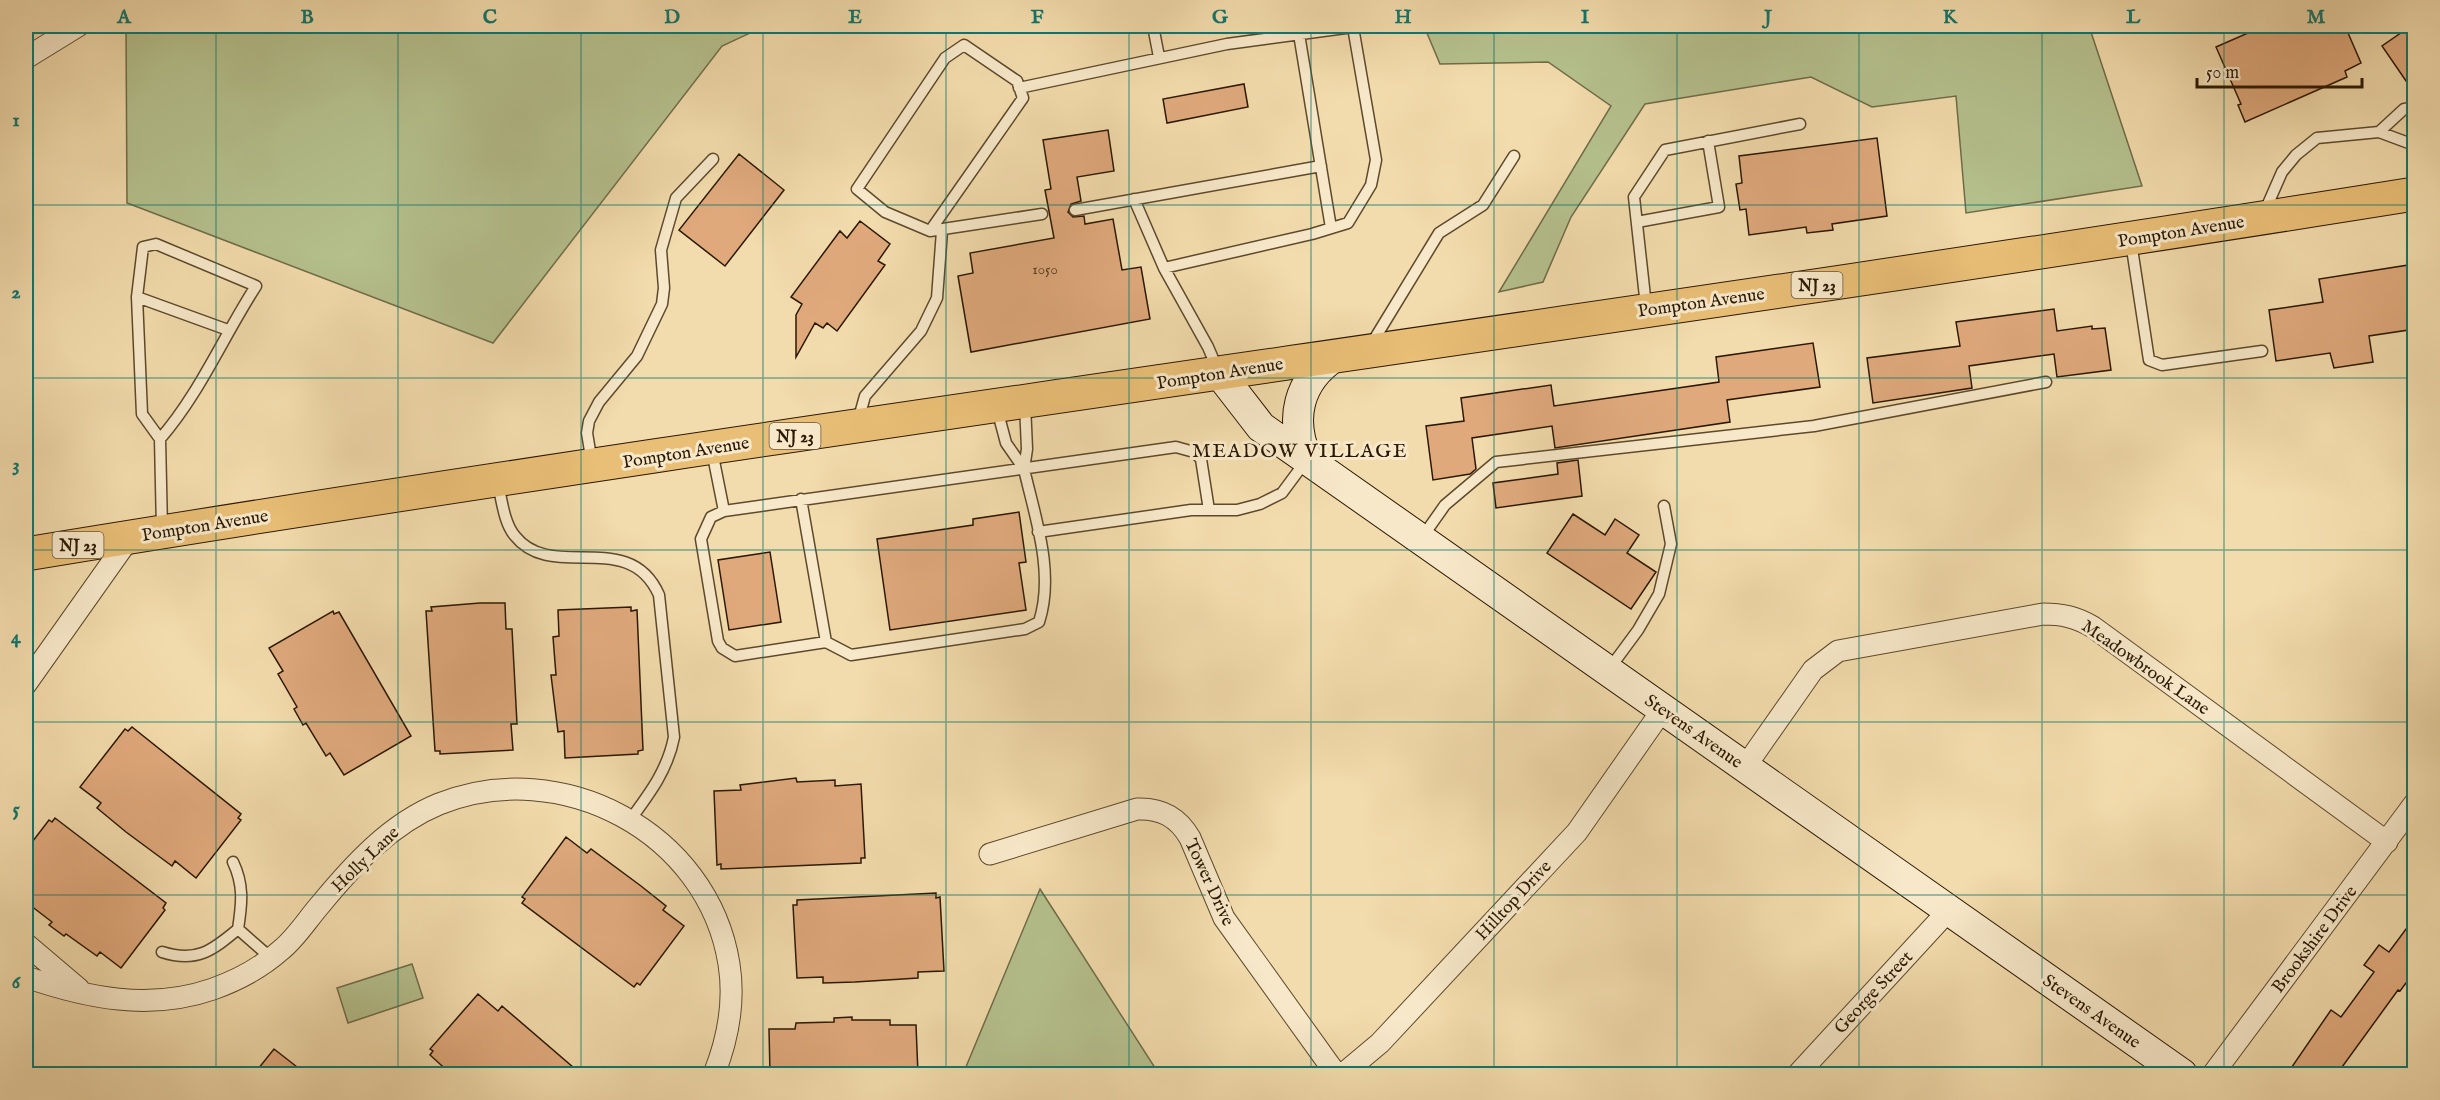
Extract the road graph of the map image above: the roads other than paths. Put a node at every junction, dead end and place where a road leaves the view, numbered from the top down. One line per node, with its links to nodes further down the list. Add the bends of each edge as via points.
1 (78, 26): 6 (street)
2 (1153, 26): 5 (lane)
3 (1353, 26): 4 (lane); 22 (lane, via 1376,160 1371,185 1348,223)
4 (1299, 34): 5 (lane); 15 (lane)
5 (1159, 57): 7 (lane)
6 (26, 58)
7 (1019, 88): 23 (lane, via 1023,98); 23 (lane, via 1017,81 964,45 945,58 857,189 885,212)
8 (2415, 108): 10 (lane, via 2404,109)
9 (1800, 124): 11 (lane)
10 (2379, 132): 12 (lane); 20 (lane, via 2317,138 2283,172)
11 (1708, 141): 21 (lane, via 1665,150 1634,197); 21 (lane, via 1719,207)
12 (2415, 145)
13 (1514, 156): 30 (lane, via 1483,206 1439,233)
14 (713, 159): 40 (lane, via 675,198 661,250 662,304 637,356 599,402 589,421)
15 (1321, 166): 17 (lane); 22 (lane)
16 (2415, 194): 20 (main road, Pompton Avenue / NJ 23)
17 (1134, 199): 18 (lane); 26 (lane)
18 (1075, 210)
19 (1042, 214): 24 (lane)
20 (2262, 218): 25 (main road, Pompton Avenue / NJ 23)
21 (1637, 222): 28 (lane)
22 (1331, 228): 26 (lane)
23 (930, 231): 24 (lane)
24 (942, 231): 36 (lane, via 937,298 921,331 865,396)
25 (2130, 239): 28 (main road, Pompton Avenue / NJ 23); 31 (lane, via 2149,360 2162,365)
26 (1164, 268): 33 (lane)
27 (137, 297): 29 (lane); 29 (lane, via 143,247 156,244 256,286); 37 (lane, via 142,414)
28 (1646, 310): 30 (main road, Pompton Avenue / NJ 23)
29 (228, 330): 37 (lane, via 193,397)
30 (1367, 351): 32 (main road, Pompton Avenue / NJ 23)
31 (2262, 351)
32 (1335, 356): 33 (main road, Pompton Avenue / NJ 23); 39 (main road, via 1316,371 1299,404 1298,432)
33 (1220, 374): 35 (main road, Pompton Avenue / NJ 23); 39 (main road, Stevens Avenue, via 1261,427)
34 (2046, 382): 50 (lane, via 1814,426 1496,462 1444,505)
35 (1011, 404): 36 (main road, Pompton Avenue / NJ 23); 41 (lane, via 1028,438); 41 (lane, via 1006,443)
36 (857, 427): 38 (main road, Pompton Avenue / NJ 23)
37 (160, 439): 47 (lane)
38 (712, 448): 40 (main road, Pompton Avenue / NJ 23); 46 (lane)
39 (1307, 459): 45 (lane, via 1282,493 1237,510); 50 (main road, Stevens Avenue)
40 (592, 466): 42 (main road, Pompton Avenue / NJ 23)
41 (1024, 469): 43 (lane); 45 (lane, via 1176,447 1194,452 1201,459); 48 (lane)
42 (497, 481): 47 (main road, Pompton Avenue / NJ 23); 58 (lane, via 507,519 516,537 531,549 551,556 625,561 652,579 659,595 674,737 671,755 656,785)
43 (801, 499): 46 (lane); 52 (lane)
44 (1664, 506): 53 (lane, via 1671,544 1659,594)
45 (1209, 510): 48 (lane)
46 (724, 511): 52 (lane, via 711,517 701,539 722,648 735,656)
47 (162, 532): 49 (main road, Pompton Avenue / NJ 23)
48 (1038, 532): 52 (lane, via 1043,551 1043,610 1039,622 1025,629 851,655)
49 (130, 537): 51 (main road, Pompton Avenue / NJ 23); 54 (street)
50 (1420, 539): 53 (main road, Stevens Avenue)
51 (26, 554)
52 (826, 642)
53 (1608, 671): 55 (main road, Stevens Avenue)
54 (26, 684)
55 (1663, 709): 56 (main road, Stevens Avenue); 71 (street, Hilltop Drive, via 1577,832 1380,1043)
56 (1745, 767): 59 (street, Meadowbrook Lane, via 1813,670 1838,651 2056,614 2092,627); 62 (main road, Stevens Avenue)
57 (2415, 804): 59 (street, Brookshire Drive)
58 (630, 820): 66 (street, Holly Lane, via 588,800 541,790 491,791 440,804 393,829); 69 (street, Holly Lane, via 664,844 695,878 724,941 731,1010)
59 (2387, 842): 74 (street, Brookshire Drive)
60 (990, 854): 70 (street, Tower Drive, via 1137,809 1169,814 1191,838 1224,918)
61 (233, 862): 63 (lane, via 243,901)
62 (1949, 910): 72 (street, George Street); 73 (main road, Stevens Avenue)
63 (238, 928): 65 (lane, via 198,956 178,957); 66 (lane)
64 (26, 944): 68 (street)
65 (162, 952)
66 (271, 958): 68 (street, Holly Lane, via 229,983 173,999 131,1001)
67 (26, 977): 68 (street, Holly Lane)
68 (83, 994)
69 (714, 1074)
70 (1336, 1074)
71 (1343, 1074)
72 (1798, 1074)
73 (2182, 1074)
74 (2213, 1074)

